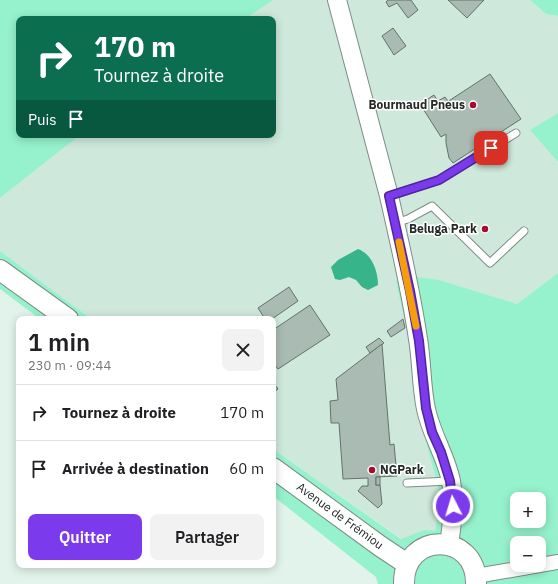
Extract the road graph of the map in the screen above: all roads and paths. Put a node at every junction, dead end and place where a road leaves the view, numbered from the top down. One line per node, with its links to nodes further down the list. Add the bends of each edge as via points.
1 (337, 0): 3 (street)
2 (516, 132): 3 (lane, via 439,180)
3 (389, 196): 4 (street)
4 (395, 223): 5 (lane, via 432,206 490,263); 9 (street, via 419,341 426,408)
5 (524, 231)
6 (0, 270): 7 (main road)
7 (64, 316)
8 (276, 470): 13 (main road, Avenue de Frémiou)
9 (450, 481): 10 (lane); 11 (street, via 453,506)
10 (407, 483)
11 (449, 545): 13 (main road, via 425,547 415,554); 14 (main road, via 460,549 468,557)
12 (558, 562): 14 (street)
13 (408, 564): 15 (main road, via 404,573)
14 (476, 580)
15 (404, 584)

